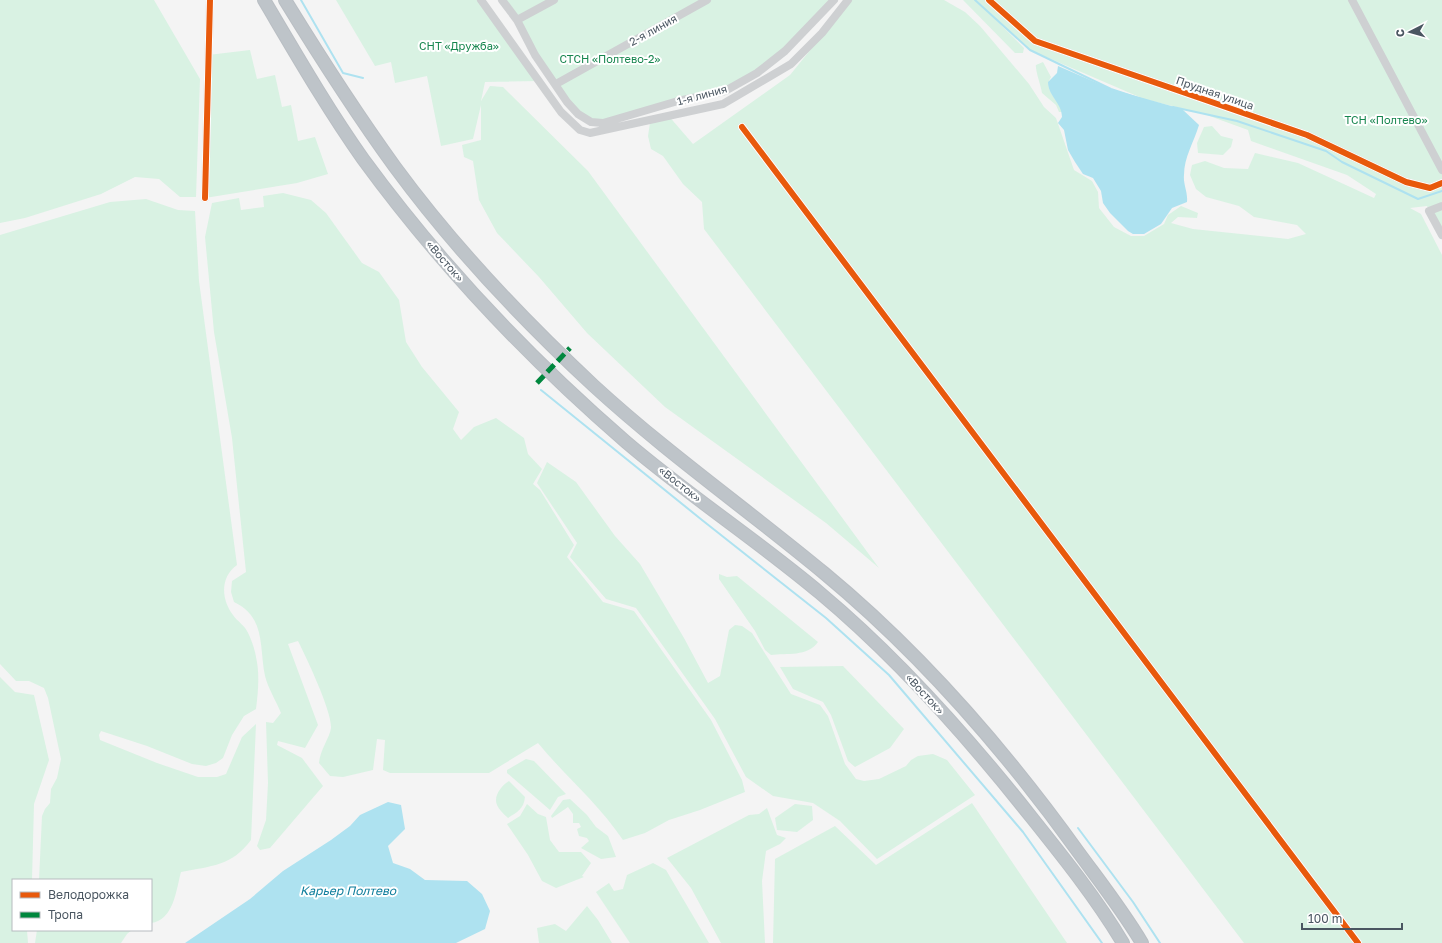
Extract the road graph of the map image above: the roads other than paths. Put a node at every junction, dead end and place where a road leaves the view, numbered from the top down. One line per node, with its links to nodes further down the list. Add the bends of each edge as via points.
1 (210, 0): 17 (street)
2 (264, 0): 20 (highway, «Восток», via 304,68 363,158 434,250 482,303 533,355 627,442 818,592 918,685 1000,778 1076,873)
3 (285, 0): 21 (highway, «Восток», via 396,168 465,255 543,336 643,430 823,573 882,624 975,720 1014,767 1112,896)
4 (481, 0): 9 (street, via 561,112 580,130 590,133 723,104 791,64 822,33)
5 (502, 0): 12 (street, 1-я линия)
6 (554, 0): 12 (street)
7 (708, 0): 13 (street, 2-я линия)
8 (834, 0): 13 (street, 1-я линия, via 785,51 757,73 725,92 678,101 603,123 591,122 578,114)
9 (848, 0)
10 (989, 0): 16 (street, Прудная улица, via 1035,41 1306,135 1406,182 1430,188)
11 (1352, 0): 15 (street)
12 (517, 20): 13 (street, 1-я линия, via 535,55)
13 (556, 84)
14 (742, 127): 22 (street)
15 (1442, 170)
16 (1442, 183)
17 (205, 198)
18 (1442, 206): 19 (street, via 1429,211)
19 (1442, 235)
20 (1123, 943)
21 (1142, 943)
22 (1358, 943)

